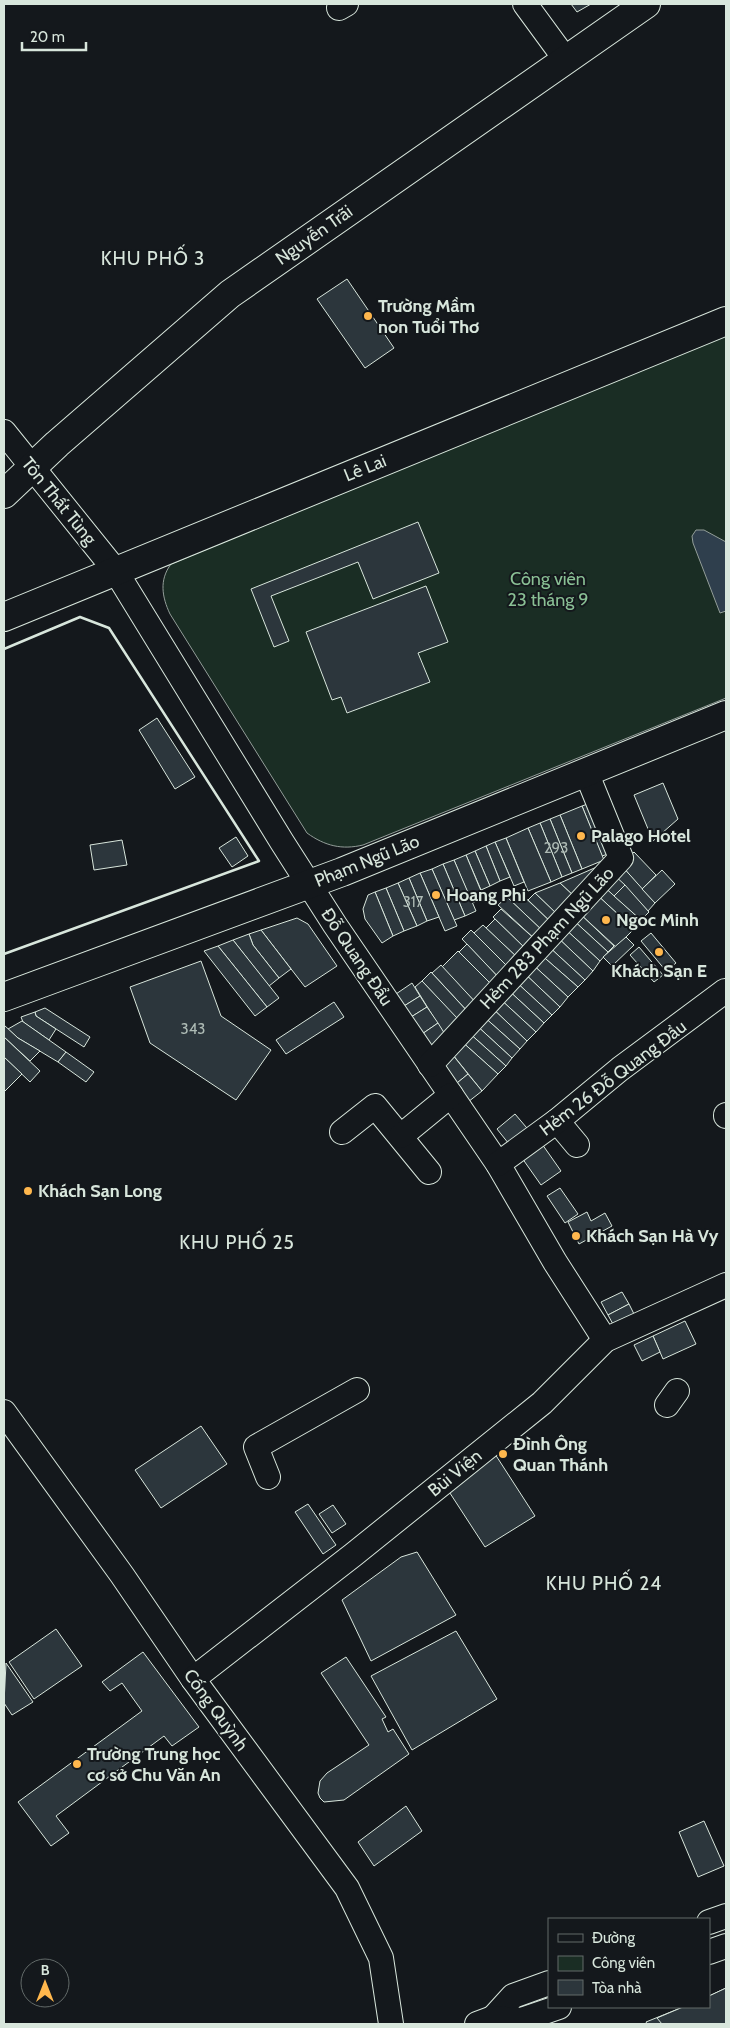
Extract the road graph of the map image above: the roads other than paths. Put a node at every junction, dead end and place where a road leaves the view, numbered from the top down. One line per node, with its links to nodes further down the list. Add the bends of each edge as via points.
1 (525, 4): 3 (street)
2 (646, 4): 3 (main road, Nguyễn Trãi)
3 (566, 60): 6 (main road, Nguyễn Trãi, via 230,294)
4 (726, 321): 8 (main road, Lê Lai)
5 (4, 432): 6 (street, Tôn Thất Tùng)
6 (32, 467): 7 (main road, Nguyễn Trãi); 8 (street, Tôn Thất Tùng)
7 (4, 494)
8 (115, 570): 9 (main road, Lê Lai); 12 (street, Ðỗ Quang Ðẩu)
9 (4, 617)
10 (726, 715): 11 (main road, Phạm Ngũ Lão)
11 (586, 772): 12 (main road, Phạm Ngũ Lão); 15 (street, Hẻm 283 Phạm Ngũ Lão, via 621,858)
12 (309, 884): 14 (main road, Phạm Ngũ Lão); 15 (street, Ðỗ Quang Ðẩu)
13 (726, 994): 17 (street, Hẻm 26 Ðỗ Quang Ðầu, via 620,1069)
14 (4, 997)
15 (430, 1065): 16 (street, Ðỗ Quang Ðẩu)
16 (451, 1095): 19 (street); 21 (street, Ðỗ Quang Ðẩu)
17 (557, 1121): 20 (street); 21 (street, Hẻm 26 Ðỗ Quang Ðầu)
18 (342, 1132): 19 (street, via 374,1106)
19 (401, 1136): 22 (street)
20 (577, 1145)
21 (498, 1164): 24 (street, Ðỗ Quang Ðẩu)
22 (429, 1172)
23 (726, 1285): 24 (street, Bùi Viện)
24 (605, 1340): 28 (street, Bùi Viện, via 542,1403)
25 (357, 1390): 27 (street, via 256,1447)
26 (4, 1412): 28 (street, Cống Quỳnh)
27 (268, 1477)
28 (193, 1679): 36 (street, Cống Quỳnh, via 347,1888 382,1958)
29 (726, 1916): 30 (street)
30 (710, 1922)
31 (726, 1946): 32 (street)
32 (710, 1952)
33 (548, 1983): 35 (street, via 513,1996)
34 (556, 2008): 35 (street, via 521,2020)
35 (485, 2021)
36 (391, 2024)

